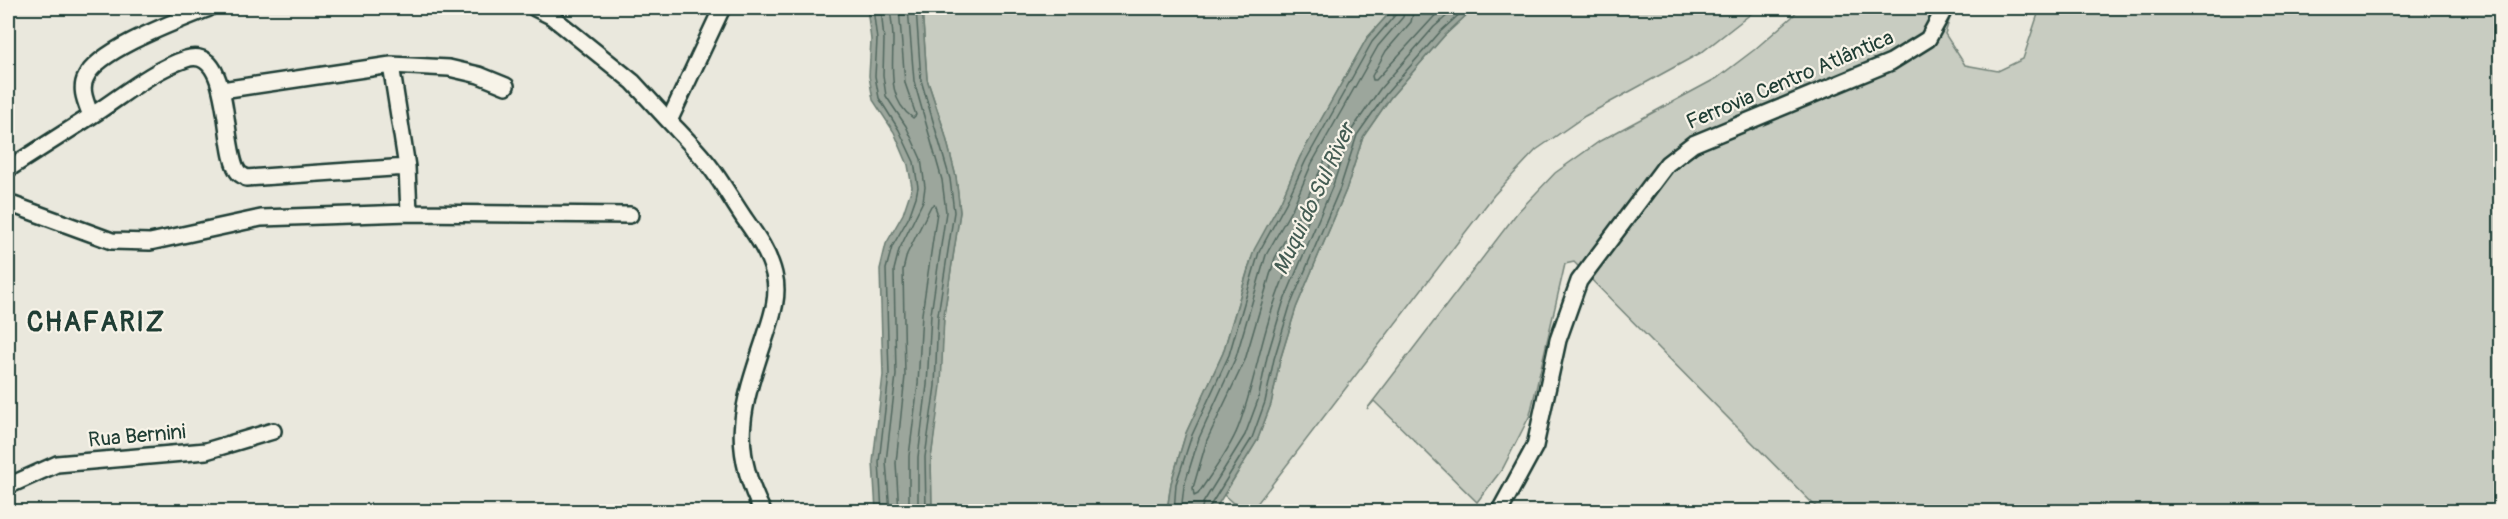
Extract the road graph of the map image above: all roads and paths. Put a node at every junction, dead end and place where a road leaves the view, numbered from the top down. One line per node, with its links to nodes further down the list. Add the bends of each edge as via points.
1 (209, 8): 8 (street, via 143,35 106,56 86,77 83,92)
2 (535, 8): 9 (street, via 551,16 633,82)
3 (722, 8): 9 (street)
4 (1945, 8): 18 (street, Ferrovia Centro Atlântica, via 1928,39 1891,62 1693,144 1667,164 1588,267 1572,294 1558,340 1536,446)
5 (391, 65): 6 (street, via 449,68); 7 (street); 10 (street)
6 (506, 86)
7 (222, 90): 8 (street, via 203,60 188,58 157,73); 10 (street, via 233,159 238,172 246,178)
8 (91, 116): 11 (street)
9 (669, 120): 17 (street, via 711,168 763,246 774,274 777,294 741,429 743,462)
10 (407, 167): 13 (street)
11 (8, 169)
12 (8, 203): 13 (street, via 111,241 150,242 261,219)
13 (409, 213): 14 (street)
14 (630, 215)
15 (273, 431): 16 (street, Rua Bernini, via 206,451 57,464)
16 (8, 486)
17 (763, 512)
18 (1499, 512)

